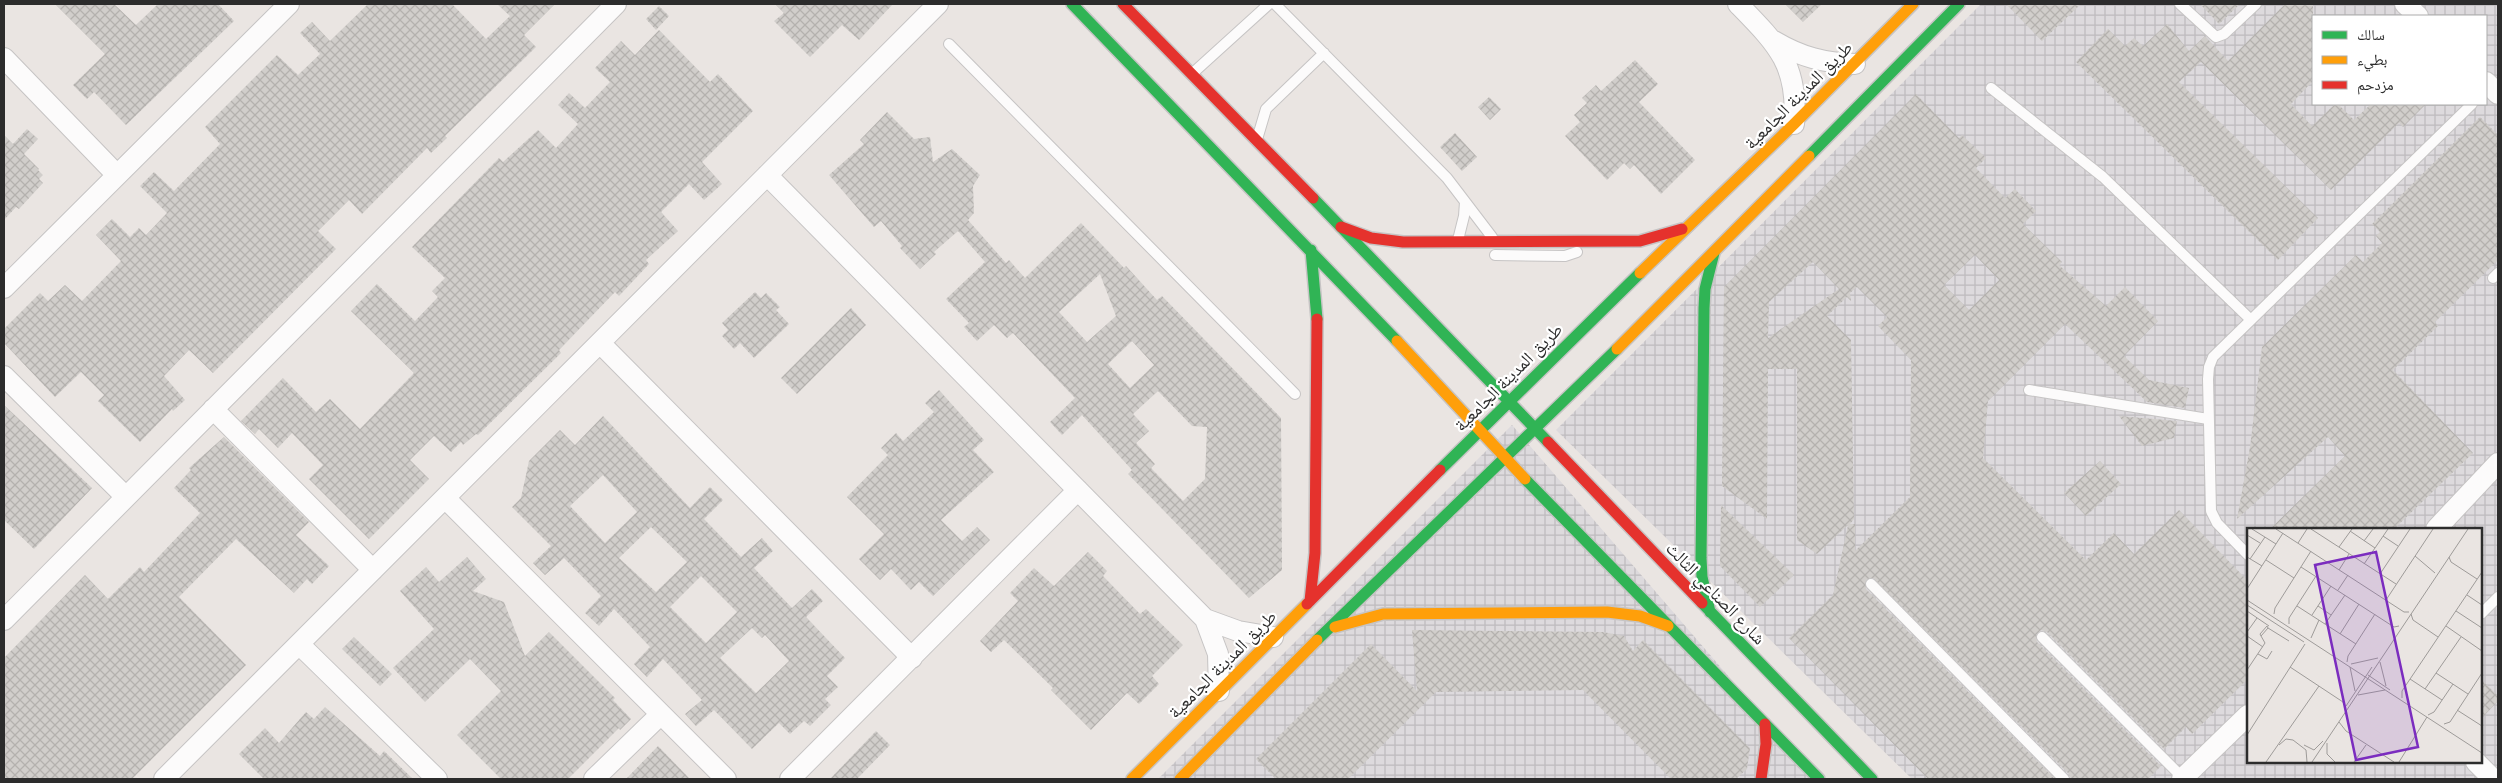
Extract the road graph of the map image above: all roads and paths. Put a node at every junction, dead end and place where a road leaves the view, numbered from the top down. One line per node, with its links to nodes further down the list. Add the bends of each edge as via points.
1 (938, 4): 26 (street)
2 (1072, 4): 34 (main road)
3 (1123, 4): 20 (main road, شارع الصناعي الثالث)
4 (1269, 4): 20 (lane)
5 (1275, 4): 17 (lane)
6 (1738, 4): 15 (street)
7 (1913, 4): 19 (main road, طريق المدينة الجامعية)
8 (1959, 4): 35 (main road)
9 (2180, 4): 10 (lane, via 2216,37 2224,34)
10 (2256, 4)
11 (2406, 4): 14 (street)
12 (284, 5): 25 (street)
13 (613, 5): 49 (street)
14 (2417, 15)
15 (1774, 41): 19 (street, via 1812,60); 23 (street, via 1793,81)
16 (949, 44): 43 (lane)
17 (1324, 54): 24 (lane, via 1266,109 1258,131); 27 (lane, via 1447,178)
18 (4, 58): 25 (street)
19 (1855, 64): 23 (main road, طريق المدينة الجامعية)
20 (1193, 73): 24 (main road, شارع الصناعي الثالث)
21 (1991, 88): 37 (lane, via 2104,177)
22 (2471, 105): 37 (lane)
23 (1794, 124): 29 (main road, طريق المدينة الجامعية)
24 (1258, 142): 28 (main road, شارع الصناعي الثالث)
25 (117, 175): 36 (street)
26 (767, 175): 38 (street); 61 (street)
27 (1465, 202): 31 (lane); 33 (lane)
28 (1341, 227): 31 (main road, via 1387,241); 46 (main road, شارع الصناعي الثالث, via 1485,383)
29 (1686, 228): 30 (main road, via 1640,241); 39 (main road, طريق المدينة الجامعية)
30 (1586, 242): 32 (lane, via 1578,252 1565,256 1500,256 1489,252); 33 (main road)
31 (1456, 243): 32 (main road)
32 (1481, 243): 33 (main road)
33 (1498, 243)
34 (1311, 250): 48 (main road); 69 (main road, via 1317,303 1315,553)
35 (1714, 253): 47 (main road); 70 (main road, via 1704,308 1701,558)
36 (4, 288)
37 (2250, 319): 50 (lane, via 2213,357 2209,368)
38 (600, 343): 63 (street); 79 (street)
39 (1536, 374): 41 (main road); 46 (main road, طريق المدينة الجامعية)
40 (4, 376): 62 (street)
41 (1539, 388)
42 (2029, 390): 50 (lane)
43 (1295, 394)
44 (1549, 399): 47 (main road)
45 (1473, 400): 48 (main road)
46 (1508, 402): 51 (main road, طريق المدينة الجامعية); 52 (main road, شارع الصناعي الثالث)
47 (1565, 402): 52 (main road)
48 (1458, 405): 51 (main road)
49 (213, 409): 62 (street); 66 (street)
50 (2208, 419): 65 (lane, via 2211,511 2217,523)
51 (1480, 430): 54 (main road); 69 (main road, طريق المدينة الجامعية, via 1460,456)
52 (1535, 430): 53 (main road, شارع الصناعي الثالث); 54 (main road)
53 (1559, 456): 55 (main road); 70 (main road, شارع الصناعي الثالث)
54 (1506, 458): 59 (main road); 60 (main road)
55 (1544, 458)
56 (2498, 464): 64 (street)
57 (1532, 468): 59 (main road)
58 (1475, 470): 60 (main road)
59 (1528, 482): 74 (main road)
60 (1478, 484): 75 (main road)
61 (1078, 490): 72 (street); 79 (street)
62 (126, 497): 73 (street)
63 (445, 498): 66 (street); 81 (street)
64 (2437, 528)
65 (2247, 554)
66 (373, 570): 78 (street)
67 (1871, 584): 95 (lane)
68 (2498, 597): 71 (lane)
69 (1310, 601): 76 (main road, طريق المدينة الجامعية)
70 (1710, 612): 94 (main road, شارع الصناعي الثالث)
71 (2482, 614)
72 (1205, 619): 76 (street, via 1238,631); 80 (street, via 1218,654)
73 (4, 620)
74 (1668, 626): 75 (main road, via 1624,613 1505,613 1372,615); 83 (main road)
75 (1328, 629): 91 (main road)
76 (1273, 636): 80 (main road, طريق المدينة الجامعية)
77 (2042, 637): 96 (lane)
78 (299, 644): 85 (street); 86 (street)
79 (912, 658): 89 (street)
80 (1219, 692): 90 (main road, طريق المدينة الجامعية)
81 (661, 714): 87 (street); 88 (street)
82 (2247, 716): 96 (street)
83 (1765, 724): 92 (main road); 93 (main road)
84 (2477, 763): 97 (street)
85 (164, 779)
86 (437, 779)
87 (594, 779)
88 (726, 779)
89 (790, 779)
90 (1132, 779)
91 (1180, 779)
92 (1761, 779)
93 (1819, 779)
94 (1872, 779)
95 (2064, 779)
96 (2183, 779)
97 (2493, 779)

